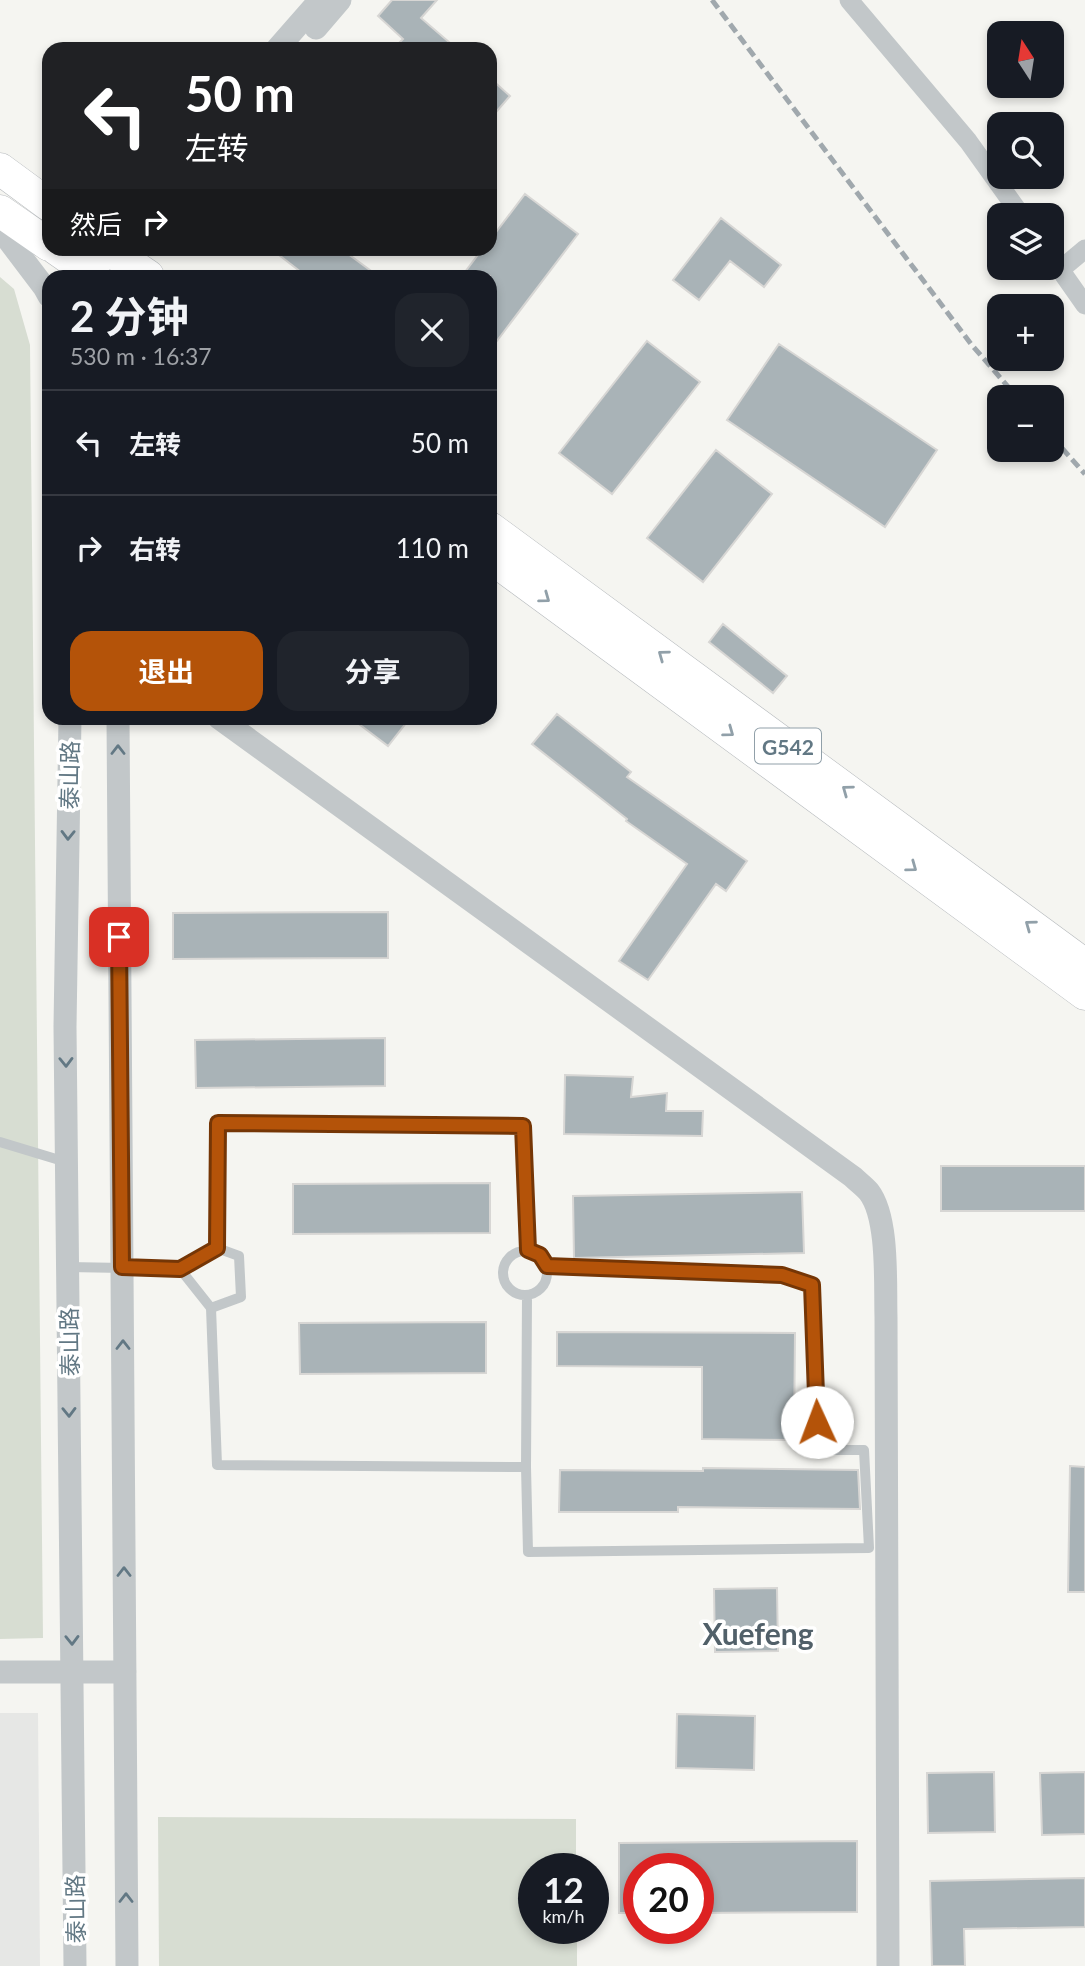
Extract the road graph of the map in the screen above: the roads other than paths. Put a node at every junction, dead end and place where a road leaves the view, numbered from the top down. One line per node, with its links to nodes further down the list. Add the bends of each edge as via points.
1 (320, 0): 4 (street)
2 (340, 0): 5 (street)
3 (849, 0): 8 (street, via 968,141)
4 (283, 42)
5 (303, 42)
6 (1, 169): 7 (highway)
7 (42, 200)
8 (1012, 203)
9 (0, 211): 11 (highway)
10 (0, 229): 12 (street)
11 (42, 240)
12 (10, 247): 22 (street)
13 (1085, 249): 17 (street)
14 (65, 256): 18 (highway)
15 (115, 256): 19 (street)
16 (118, 256): 20 (highway)
17 (1064, 260)
18 (85, 270)
19 (100, 270)
20 (139, 270)
21 (1064, 275): 23 (street)
22 (42, 287)
23 (1085, 305)
24 (497, 533): 29 (highway, G542, one-way to 24)
25 (497, 562): 30 (highway, G542, one-way to 30)
26 (70, 725): 32 (street, 泰山路, one-way to 32)
27 (118, 725): 37 (street, one-way to 27)
28 (229, 725): 47 (street, via 870,1193 884,1242 886,1317)
29 (1085, 965)
30 (1085, 994)
31 (0, 1142): 32 (lane)
32 (67, 1162): 36 (street, 泰山路)
33 (217, 1248): 34 (lane, via 218,1123 523,1126); 38 (lane); 40 (lane, via 239,1256 241,1297)
34 (528, 1250): 35 (lane, via 540,1255); 39 (lane, via 513,1253 503,1265 503,1280 512,1292)
35 (547, 1266): 39 (lane, via 547,1280 540,1291); 41 (lane, via 782,1275 812,1285 818,1450 864,1450 869,1548 528,1552)
36 (68, 1267): 37 (lane); 43 (street, 泰山路, one-way to 43)
37 (122, 1267): 38 (lane); 44 (street, one-way to 37)
38 (180, 1269): 40 (lane)
39 (527, 1296): 41 (lane)
40 (211, 1308): 41 (lane, via 217,1465)
41 (526, 1467)
42 (0, 1672): 43 (street)
43 (72, 1672): 44 (street); 45 (street, 泰山路)
44 (125, 1672): 46 (street, one-way to 44)
45 (75, 1966)
46 (127, 1966)
47 (888, 1966)

